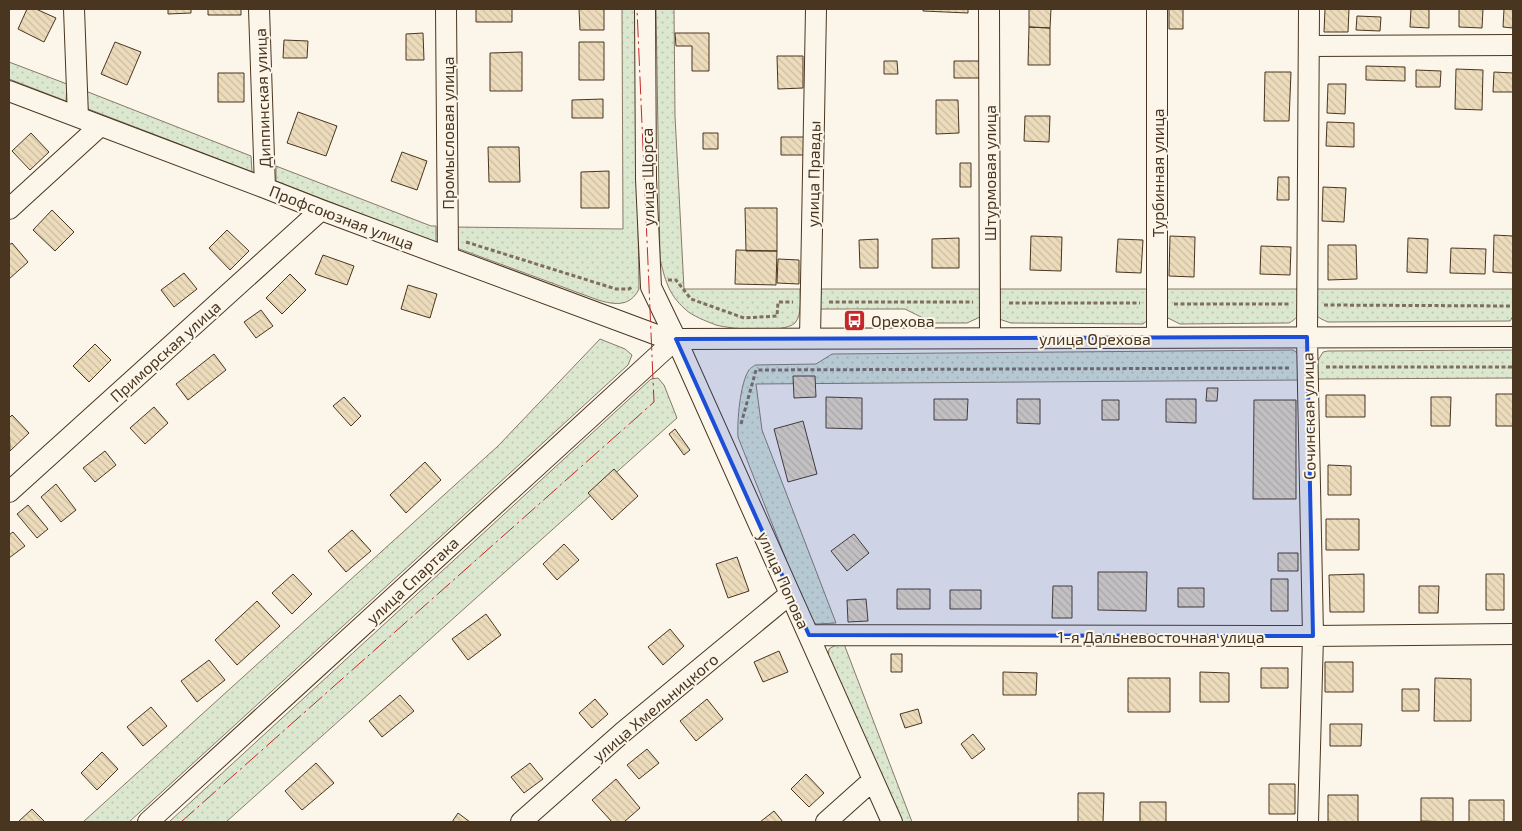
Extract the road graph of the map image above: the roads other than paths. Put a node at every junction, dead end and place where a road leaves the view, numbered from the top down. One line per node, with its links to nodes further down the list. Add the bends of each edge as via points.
1 (74, 9): 12 (street)
2 (259, 9): 14 (street, Диппинская улица)
3 (446, 9): 17 (street, Промысловая улица)
4 (645, 9): 23 (street, улица Щорса, via 646,179 651,287)
5 (816, 9): 19 (street, улица Правды)
6 (989, 9): 20 (street, Штурмовая улица)
7 (1157, 9): 21 (street, Турбинная улица)
8 (1309, 9): 10 (street, Сочинская улица)
9 (1513, 45): 10 (street)
10 (1310, 46): 22 (street, Сочинская улица)
11 (9, 91): 12 (street, Профсоюзная улица)
12 (78, 117): 13 (street, Профсоюзная улица)
13 (100, 126): 14 (street, Профсоюзная улица); 15 (street)
14 (265, 188): 16 (street, Профсоюзная улица)
15 (9, 209)
16 (321, 210): 17 (street, Профсоюзная улица); 24 (street, Приморская улица)
17 (448, 256): 23 (street, Профсоюзная улица)
18 (1513, 337): 22 (street, улица Орехова)
19 (810, 338): 20 (street, улица Орехова); 23 (street, улица Орехова)
20 (990, 338): 21 (street, улица Орехова)
21 (1157, 338): 22 (street, улица Орехова)
22 (1307, 338): 28 (street, Сочинская улица)
23 (676, 339): 25 (street, улица Попова); 30 (street, улица Спартака)
24 (9, 492)
25 (790, 594): 27 (street, улица Попова); 31 (street, улица Хмельницкого, via 623,732)
26 (1513, 634): 28 (street, 1-я Дальневосточная улица)
27 (809, 636): 28 (street, 1-я Дальневосточная улица); 29 (street, улица Попова)
28 (1313, 636): 34 (street, Сочинская улица)
29 (873, 780): 32 (street); 33 (street, улица Попова)
30 (148, 822)
31 (521, 822)
32 (826, 822)
33 (892, 822)
34 (1308, 822)

